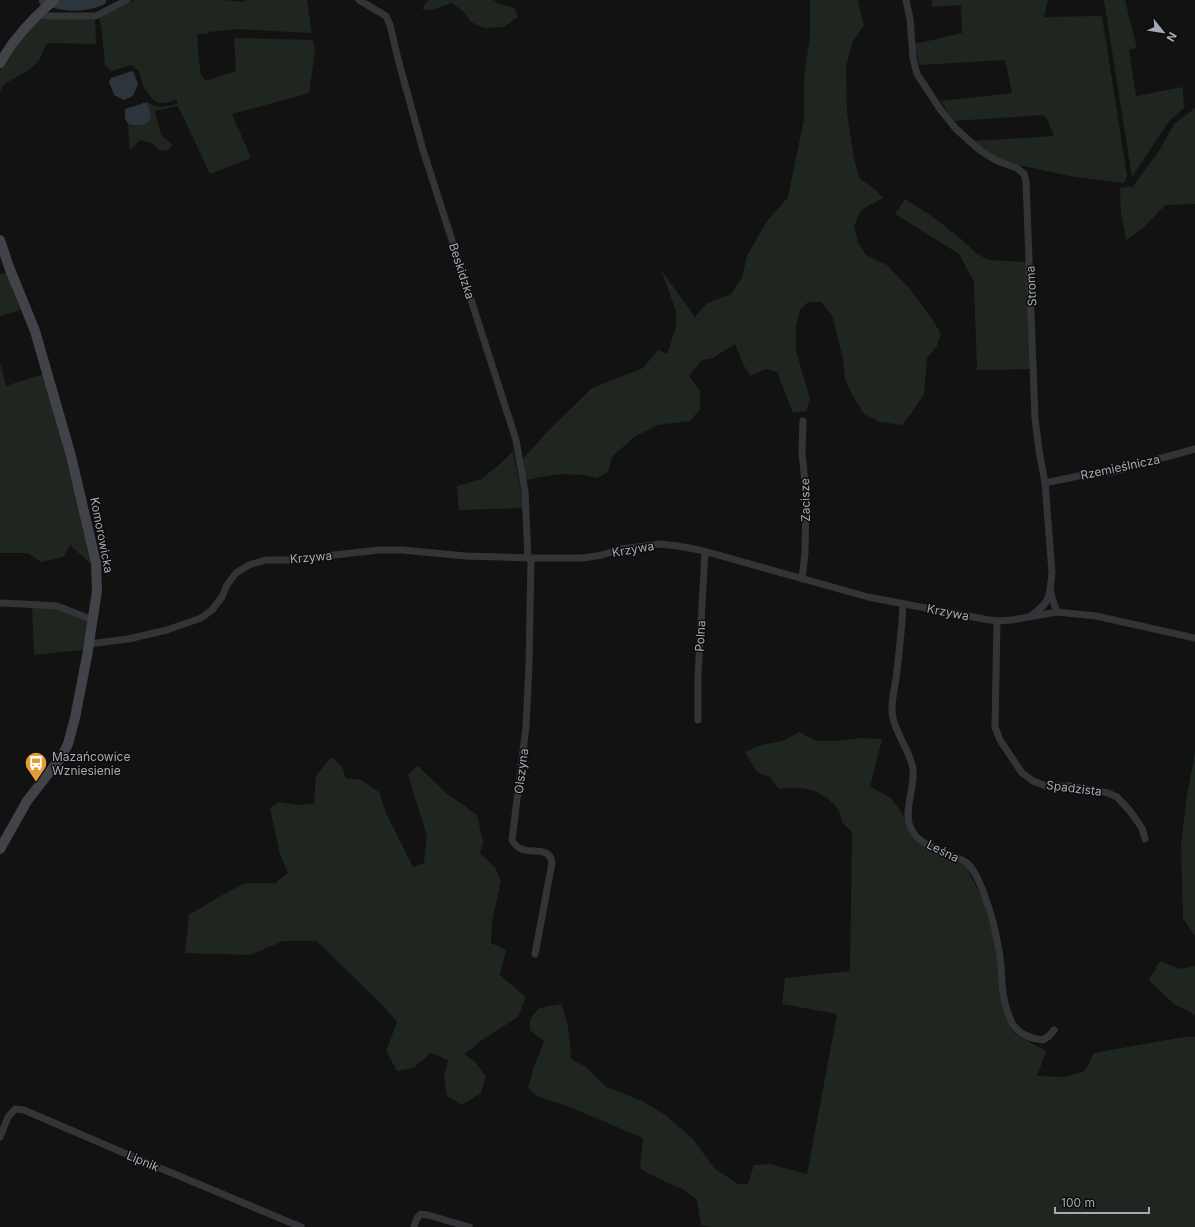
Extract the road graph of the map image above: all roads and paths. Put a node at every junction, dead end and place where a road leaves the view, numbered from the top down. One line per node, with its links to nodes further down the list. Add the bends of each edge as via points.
1 (54, 0): 5 (street)
2 (127, 0): 5 (street, via 96,16 46,16)
3 (359, 0): 12 (street, Beskidzka, via 386,16 390,25 423,150 516,440 525,491)
4 (906, 0): 10 (street, Stroma, via 910,19 912,58 917,74 940,109 956,129 981,151 1024,174 1035,419)
5 (41, 12): 6 (street, via 22,30)
6 (0, 63)
7 (0, 240): 19 (street, Komorowicka, via 35,331 73,463 96,563 98,591)
8 (803, 421): 13 (street, Zacisze, via 802,453 806,492)
9 (1195, 449): 10 (street, Rzemieślnicza, via 1111,472)
10 (1045, 483): 14 (street, Stroma, via 1052,573)
11 (706, 552): 12 (street, Krzywa, via 660,544 621,549 583,558); 13 (street, Krzywa); 23 (street, Polna, via 698,676)
12 (529, 558): 22 (street, Krzywa, via 379,550 290,560 266,560 249,565 236,573 212,610 201,618 167,630); 26 (street, Olszyna, via 526,727 512,840 520,849 548,853 552,858)
13 (802, 578): 16 (street, Krzywa)
14 (1050, 590): 17 (street); 18 (street, Stroma, via 1044,605)
15 (0, 603): 19 (street, via 57,606)
16 (903, 604): 20 (street, Krzywa); 27 (street, Leśna, via 892,709 893,719 913,767 908,821 918,838 929,846 962,860 973,869 992,920 999,950 1006,1010 1014,1026 1025,1035 1043,1040)
17 (1057, 612): 18 (street, Krzywa); 21 (street, Krzywa, via 1096,616)
18 (1031, 616): 20 (street, Krzywa)
19 (93, 620): 22 (street, Komorowicka)
20 (997, 621): 24 (street, Spadzista, via 995,727 1000,740 1022,773 1032,781 1046,786 1070,786 1108,792 1117,797 1130,811 1142,828)
21 (1195, 638)
22 (90, 644): 25 (street, Komorowicka, via 68,744 62,756 27,801)
23 (698, 720)
24 (1145, 839)
25 (0, 849)
26 (535, 954)
27 (1054, 1030)
28 (0, 1137): 29 (street, Lipnik, via 8,1116 14,1109 24,1110)
29 (301, 1227)
30 (414, 1227): 31 (street, via 421,1214)
31 (468, 1227)

